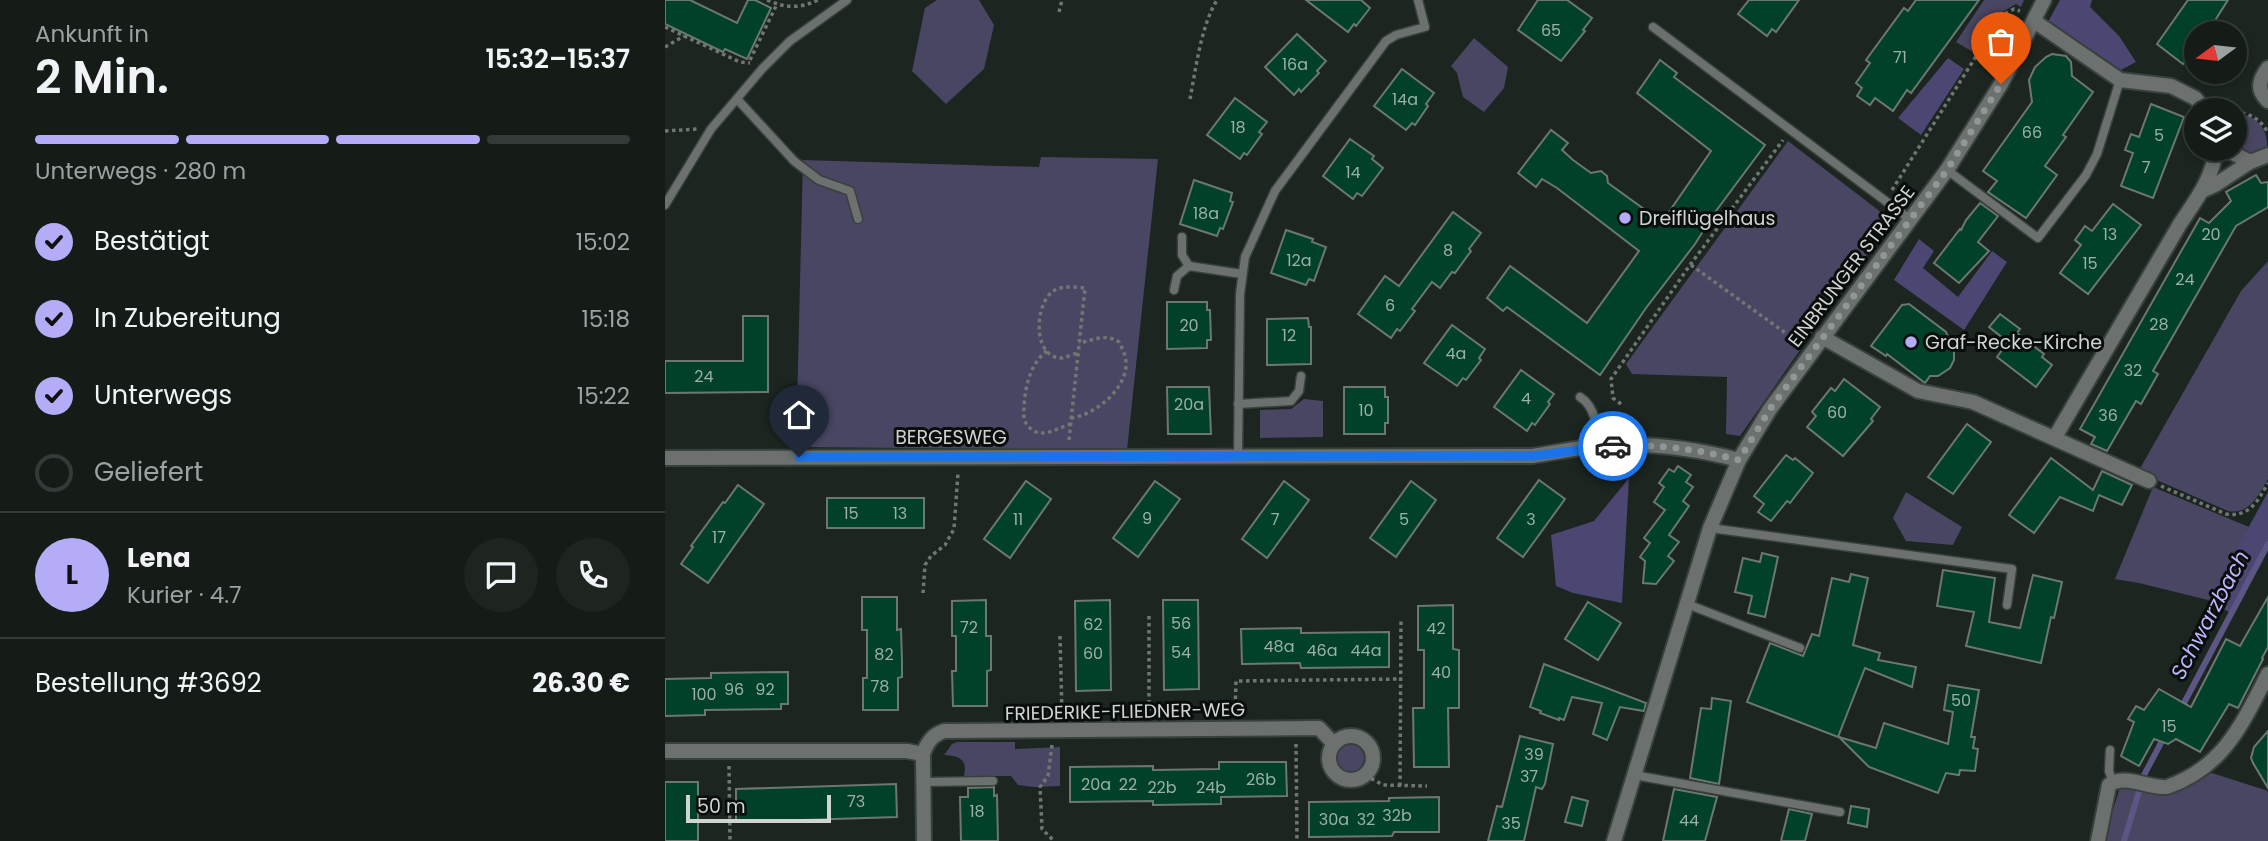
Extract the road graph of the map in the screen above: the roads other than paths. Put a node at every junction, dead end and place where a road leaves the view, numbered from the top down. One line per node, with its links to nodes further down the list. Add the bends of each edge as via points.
1 (847, 0): 9 (lane, via 790,41)
2 (1418, 0): 22 (lane, via 1425,27 1386,41 1311,140 1275,191)
3 (2044, 0): 4 (street, EINBRUNGER STRASSE)
4 (2029, 17): 7 (street); 15 (street, EINBRUNGER STRASSE, via 2001,84)
5 (1653, 27): 19 (lane)
6 (2268, 68): 10 (street, via 2259,86)
7 (2120, 80): 8 (street, via 2171,86); 15 (lane, via 2097,154 2038,239)
8 (2195, 98)
9 (737, 99): 17 (lane, via 711,130); 18 (lane, via 793,161 819,180 850,191)
10 (2268, 101)
11 (2268, 155): 14 (street)
12 (2247, 160): 14 (street)
13 (2214, 161): 16 (street)
14 (2250, 162): 16 (street)
15 (1947, 170): 19 (street, EINBRUNGER STRASSE)
16 (2204, 190): 28 (street)
17 (665, 205)
18 (857, 219)
19 (1911, 220): 24 (street, EINBRUNGER STRASSE)
20 (1182, 237): 21 (lane, via 1182,255)
21 (1189, 266): 22 (lane); 23 (lane, via 1177,276)
22 (1242, 274): 27 (lane)
23 (1174, 290)
24 (1822, 337): 28 (street, via 1918,391 1973,402); 32 (street, EINBRUNGER STRASSE)
25 (1301, 376): 27 (lane, via 1299,391 1291,401)
26 (1580, 397): 29 (lane, via 1591,408)
27 (1238, 404): 30 (lane)
28 (2055, 437): 33 (street)
29 (1598, 446): 30 (street, BERGESWEG, via 1532,456); 32 (street, BERGESWEG, via 1647,445)
30 (1238, 456): 31 (street, BERGESWEG)
31 (665, 457)
32 (1739, 460): 34 (street, EINBRUNGER STRASSE)
33 (2149, 481)
34 (1710, 528): 35 (street, EINBRUNGER STRASSE); 36 (lane, via 2013,569)
35 (1687, 604): 37 (lane); 43 (street, EINBRUNGER STRASSE)
36 (2007, 605)
37 (1800, 648)
38 (2268, 674): 45 (street, via 2228,746 2209,765 2167,787)
39 (1334, 744): 39 (street, via 1347,737 1366,743 1372,763 1364,775 1351,780 1338,776 1330,764); 42 (street, FRIEDERIKE-FLIEDNER-WEG, via 1319,728 944,731 928,741)
40 (2110, 750): 45 (lane, via 2109,771)
41 (665, 751): 42 (street)
42 (923, 754): 46 (street)
43 (1634, 775): 47 (lane); 49 (street, EINBRUNGER STRASSE)
44 (993, 781): 46 (lane)
45 (2120, 781): 50 (street, via 2106,793)
46 (923, 782): 48 (street)
47 (1840, 812)
48 (924, 841)
49 (1614, 841)
50 (2098, 841)

